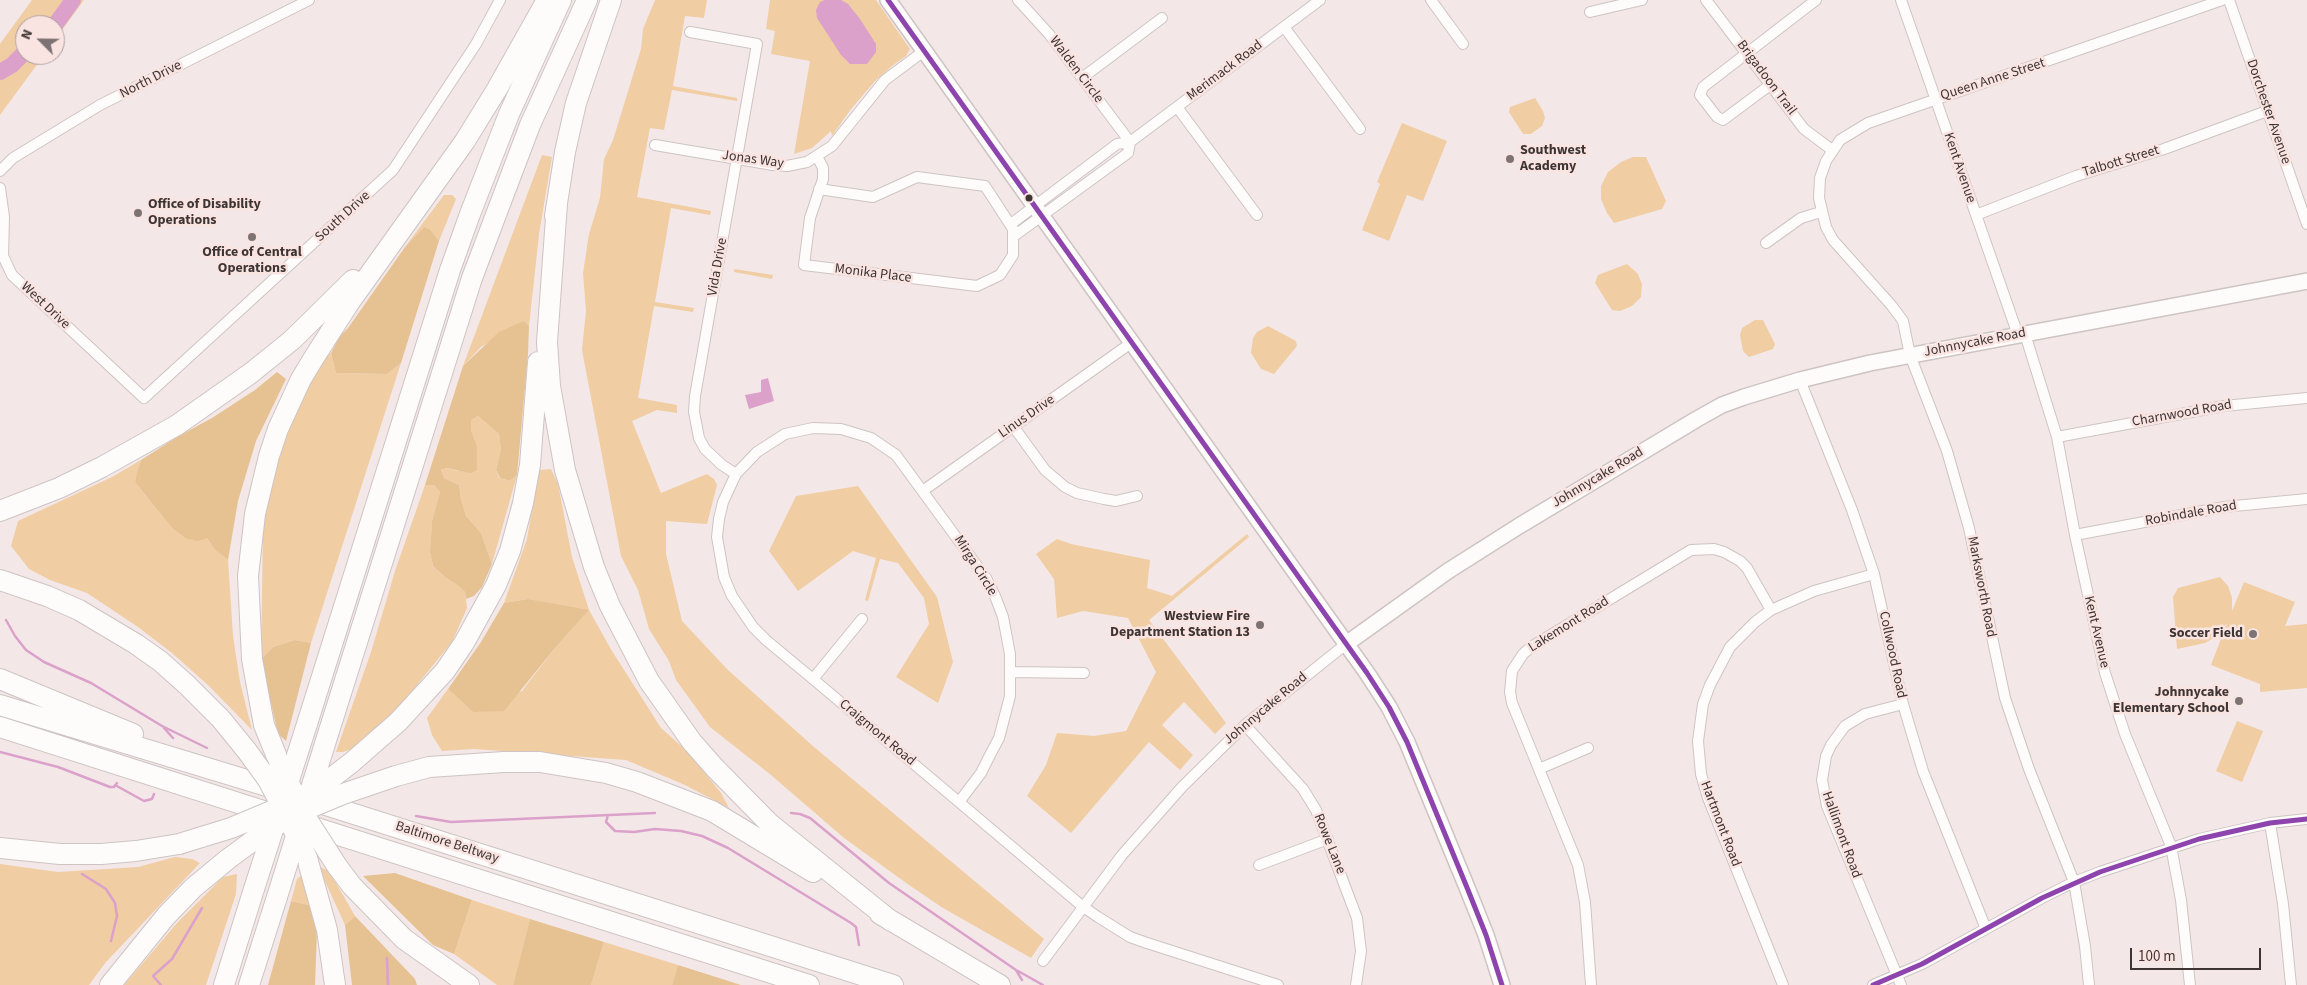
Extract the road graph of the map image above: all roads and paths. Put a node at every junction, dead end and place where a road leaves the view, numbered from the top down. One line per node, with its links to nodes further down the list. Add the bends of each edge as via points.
1 (309, 0): 35 (street, North Drive, via 100,105 13,158)
2 (500, 0): 52 (street, South Drive, via 476,44 393,170)
3 (547, 0): 36 (highway, via 497,89)
4 (561, 0): 95 (highway, bridge, via 509,114 467,223)
5 (587, 0): 96 (highway, bridge, via 523,141 472,278)
6 (610, 0): 39 (highway, via 576,102)
7 (888, 0): 22 (main road)
8 (1018, 0): 24 (street, Walden Circle, via 1038,20)
9 (1320, 0): 19 (street, Merimack Road)
10 (1431, 0): 21 (street)
11 (1642, 0): 17 (street)
12 (1706, 0): 23 (street, Brigadoon Trail)
13 (1816, 0): 23 (street)
14 (1901, 0): 26 (street, Kent Avenue)
15 (2222, 0): 26 (street, Queen Anne Street)
16 (2229, 0): 28 (street, Dorchester Avenue)
17 (1590, 12)
18 (1162, 18): 24 (street)
19 (1284, 27): 27 (street, Merimack Road); 29 (street)
20 (690, 32): 34 (street, Vida Drive, via 757,44)
21 (1463, 44)
22 (924, 50): 33 (street, Jonas Way, via 880,84 832,146); 40 (main road)
23 (1746, 52): 25 (street, Brigadoon Trail); 25 (street, via 1703,87 1700,91 1702,99 1717,117 1724,120)
24 (1082, 78): 30 (street, Walden Circle)
25 (1770, 85): 32 (street, Brigadoon Trail, via 1804,129)
26 (1936, 100): 32 (street, Queen Anne Street, via 1868,123 1840,140); 43 (street, Kent Avenue)
27 (1177, 107): 30 (street, Merimack Road); 42 (street)
28 (2267, 111): 43 (street, Talbott Street, via 2076,176); 44 (street, Dorchester Avenue)
29 (1360, 129)
30 (1130, 142): 40 (street, Merimack Road, via 1117,144)
31 (655, 145): 34 (street, Jonas Way)
32 (1832, 150): 41 (street, Queen Anne Street, via 1820,178)
33 (817, 156): 34 (street, Jonas Way, via 807,162 787,166); 38 (street, Monika Place, via 823,173)
34 (738, 159): 57 (street, Vida Drive, via 694,412 697,432 705,449)
35 (0, 171)
36 (442, 173): 61 (highway, via 339,296 251,373 177,425 136,449 58,488); 98 (highway, bridge, via 345,310 289,404 266,466 250,543 248,605 252,660 264,725 304,813 352,886 404,938)
37 (0, 188): 52 (street, West Drive, via 4,218 3,256 12,275)
38 (819, 190): 45 (street, via 873,197 917,178 985,186); 45 (street, Monika Place, via 810,218 804,265 977,286 994,280 1007,267 1013,255)
39 (557, 204): 86 (highway, bridge, via 540,342 530,465 523,503 510,551 480,616 445,671 398,722 321,786 231,828 179,844 136,851 60,854); 90 (highway, via 547,342 550,386 565,470 594,568 610,606 649,681 709,761 769,823)
40 (1038, 211): 45 (street, Merimack Road); 49 (main road)
41 (1822, 212): 46 (street, via 1801,218); 50 (street, Marksworth Road, via 1833,240 1903,321)
42 (1257, 215)
43 (1976, 215): 48 (street, Kent Avenue)
44 (2307, 224)
45 (1012, 229)
46 (1766, 243)
47 (2307, 281): 48 (main road, Johnnycake Road)
48 (2022, 335): 50 (main road, Johnnycake Road); 55 (street, Kent Avenue)
49 (1131, 343): 54 (street, Linus Drive); 67 (main road)
50 (1910, 356): 51 (main road, Johnnycake Road); 88 (street, Marksworth Road, via 1956,476 1996,660 2015,730)
51 (1800, 380): 63 (street, Collwood Road); 67 (main road, Johnnycake Road, via 1737,400 1697,419 1455,567)
52 (144, 398)
53 (2307, 398): 55 (street, Charnwood Road, via 2224,406)
54 (1014, 426): 58 (street, Linus Drive); 59 (street, via 1045,470 1065,487 1104,499 1121,500)
55 (2057, 437): 62 (street, Kent Avenue)
56 (871, 438): 57 (street, Craigmont Road, via 827,427 799,430 770,442); 58 (street, Mirga Circle, via 896,455)
57 (736, 474): 71 (street, Craigmont Road, via 719,519 717,537 724,577 732,596 753,627)
58 (924, 490): 68 (street, Mirga Circle, via 986,578 995,596 1007,636)
59 (1136, 496)
60 (2307, 499): 62 (street, Robindale Road, via 2224,507)
61 (0, 511)
62 (2075, 535): 85 (street, Kent Avenue, via 2096,636 2114,702)
63 (1874, 574): 65 (street, Hartmont Road, via 1814,592); 72 (street, Collwood Road)
64 (0, 580): 97 (highway, bridge, via 48,596 121,633 160,661 221,719 268,780 307,858 327,930)
65 (1771, 610): 79 (street, Lakemont Road, via 1740,561 1724,552 1703,548 1680,556 1531,647 1512,671 1510,692); 106 (street, Hartmont Road, via 1730,647 1713,678 1703,704 1698,759 1708,798)
66 (862, 619): 71 (street)
67 (1346, 644): 74 (street, Johnnycake Road); 104 (main road, via 1389,707 1407,742 1483,928)
68 (1011, 672): 69 (street); 80 (street, Mirga Circle, via 1010,696 999,738)
69 (1084, 673)
70 (0, 679): 78 (highway)
71 (813, 679): 80 (street, Craigmont Road)
72 (1903, 704): 91 (street, Collwood Road, via 1934,802); 93 (street, Hallimont Road, via 1865,714 1845,726 1826,756 1822,780 1827,806)
73 (0, 705): 78 (highway, Baltimore Beltway)
74 (1246, 725): 84 (street, Rowe Lane, via 1303,789); 89 (street, Johnnycake Road, via 1148,824)
75 (0, 727): 81 (highway, Baltimore Beltway)
76 (0, 742): 81 (highway)
77 (1588, 748): 79 (street)
78 (215, 769): 100 (highway, Baltimore Beltway)
79 (1539, 769): 105 (street, Lakemont Road, via 1582,881)
80 (959, 802): 89 (street, Craigmont Road)
81 (277, 814): 99 (highway, Baltimore Beltway)
82 (2307, 818): 83 (street)
83 (2270, 823): 85 (street); 110 (street, via 2284,904)
84 (1328, 839): 87 (street); 103 (street, Rowe Lane, via 1357,918 1361,951)
85 (2171, 846): 88 (street); 109 (street, Kent Avenue, via 2181,900)
86 (0, 848)
87 (1259, 865)
88 (2074, 882): 91 (street); 108 (street, Marksworth Road)
89 (1082, 906): 92 (street, Johnnycake Road); 102 (street, Craigmont Road, via 1130,937)
90 (891, 921): 94 (highway, bridge, via 712,811 637,782 540,762 465,763 429,767 342,794 295,814 262,834 193,888); 101 (highway)
91 (1986, 929): 93 (street)
92 (1043, 961)
93 (1899, 980): 107 (street)
94 (110, 985)
95 (224, 985)
96 (249, 985)
97 (335, 985)
98 (469, 985)
99 (809, 985)
100 (893, 985)
101 (1000, 985)
102 (1278, 985)
103 (1356, 985)
104 (1502, 985)
105 (1591, 985)
106 (1783, 985)
107 (1873, 985)
108 (2089, 985)
109 (2190, 985)
110 (2291, 985)

